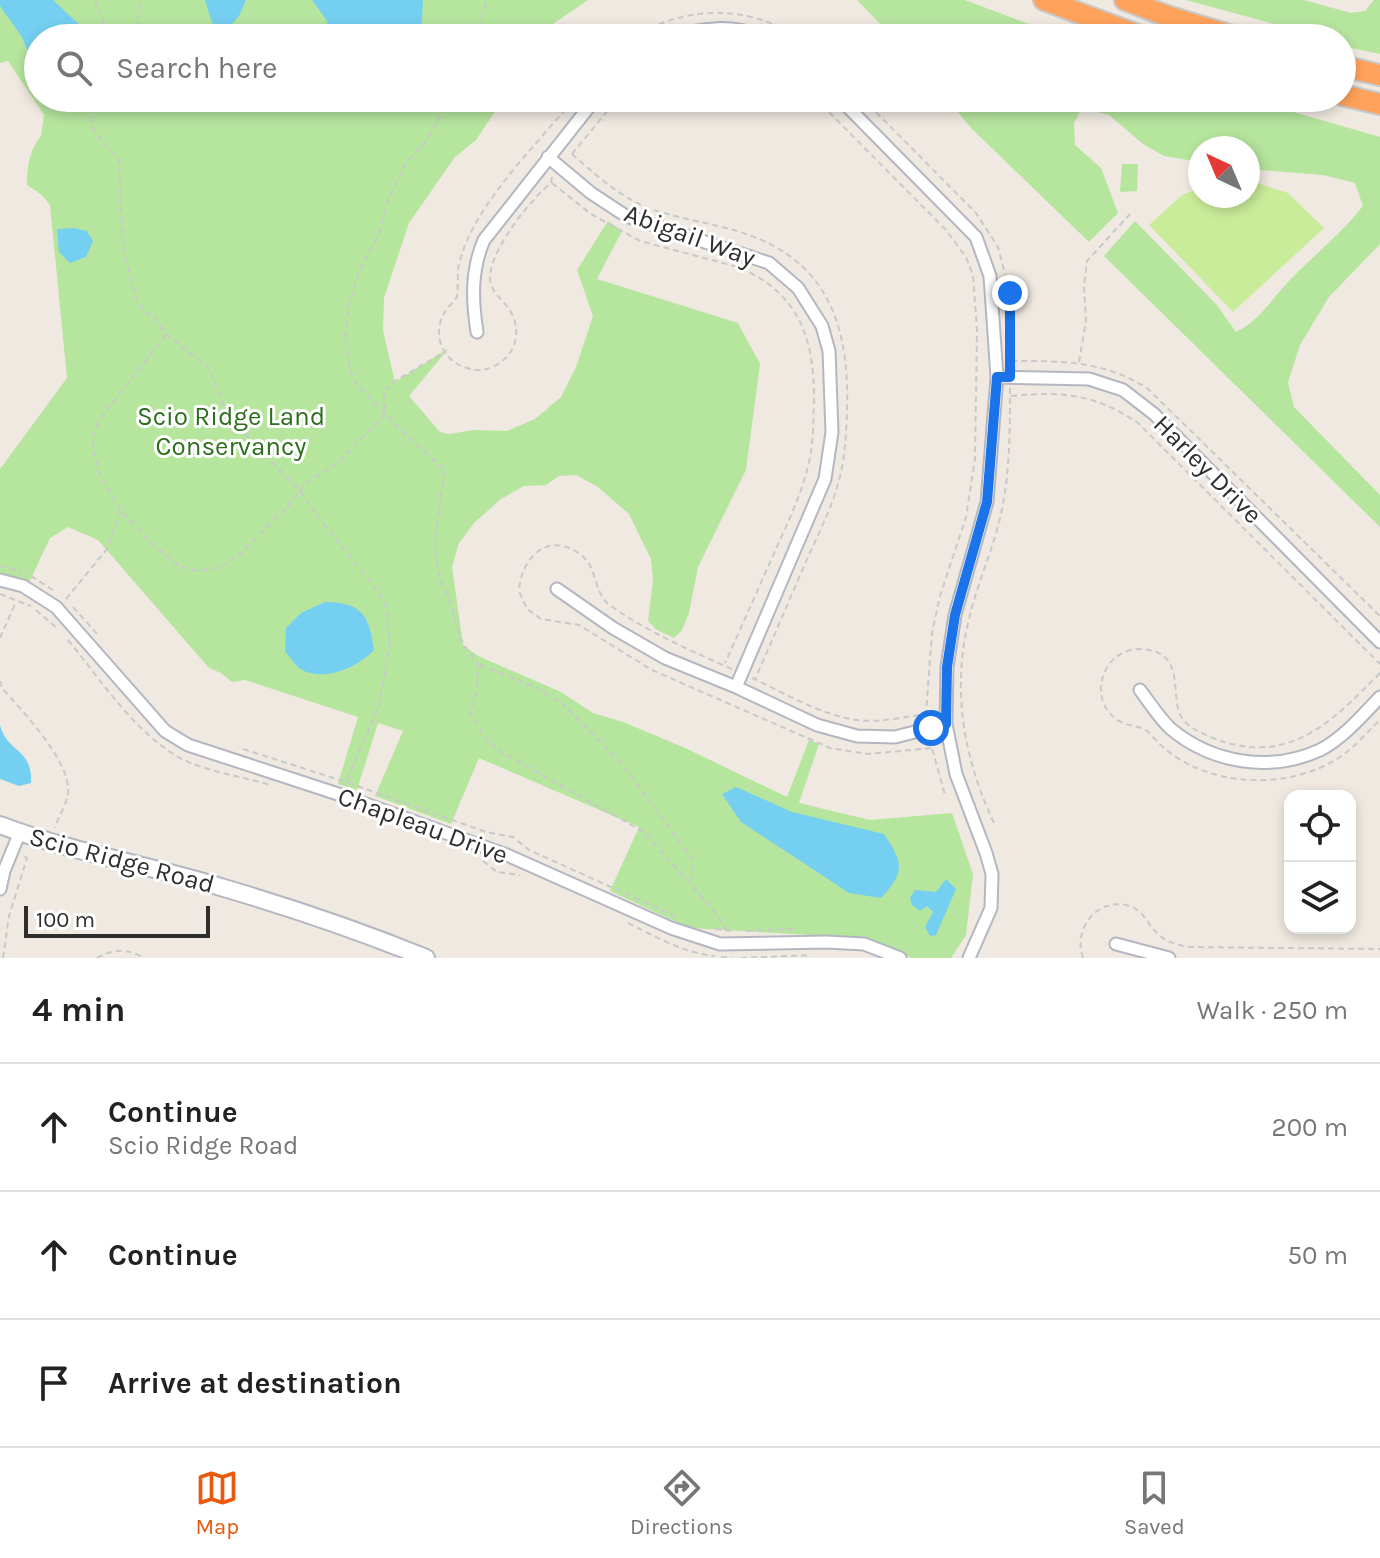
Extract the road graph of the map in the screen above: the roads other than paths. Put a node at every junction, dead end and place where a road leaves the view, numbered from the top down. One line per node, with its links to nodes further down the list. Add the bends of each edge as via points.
1 (1044, 0): 3 (highway)
2 (1125, 0): 4 (highway)
3 (1108, 24)
4 (1193, 24)
5 (1356, 69): 6 (highway)
6 (1380, 75)
7 (1356, 98): 8 (highway)
8 (1380, 104)
9 (585, 112): 11 (street)
10 (853, 112): 13 (street, via 976,237 990,276)
11 (548, 157): 12 (street, via 484,240 475,261); 17 (street, Abigail Way, via 626,216 769,263 798,288 822,326 829,351 832,419 825,479)
12 (477, 332)
13 (1004, 377): 16 (street, Harley Drive, via 1089,379 1123,390 1154,414); 20 (street, via 987,502 955,615)
14 (0, 580): 26 (street, Chapleau Drive, via 23,586 56,607 165,731 188,745 507,855 671,928 720,944 864,944)
15 (557, 589): 17 (street, via 665,658)
16 (1380, 642)
17 (736, 687): 20 (street, via 817,725 857,736 895,737)
18 (1140, 690): 19 (street, via 1169,727 1202,751 1247,763 1285,761 1322,749)
19 (1380, 697)
20 (946, 724): 27 (street, via 956,774 992,874 991,908)
21 (0, 825): 22 (street, Scio Ridge Road)
22 (20, 832): 23 (street); 25 (street, Scio Ridge Road, via 222,887)
23 (0, 889)
24 (1116, 944): 28 (street)
25 (426, 958)
26 (900, 958)
27 (969, 958)
28 (1169, 958)

